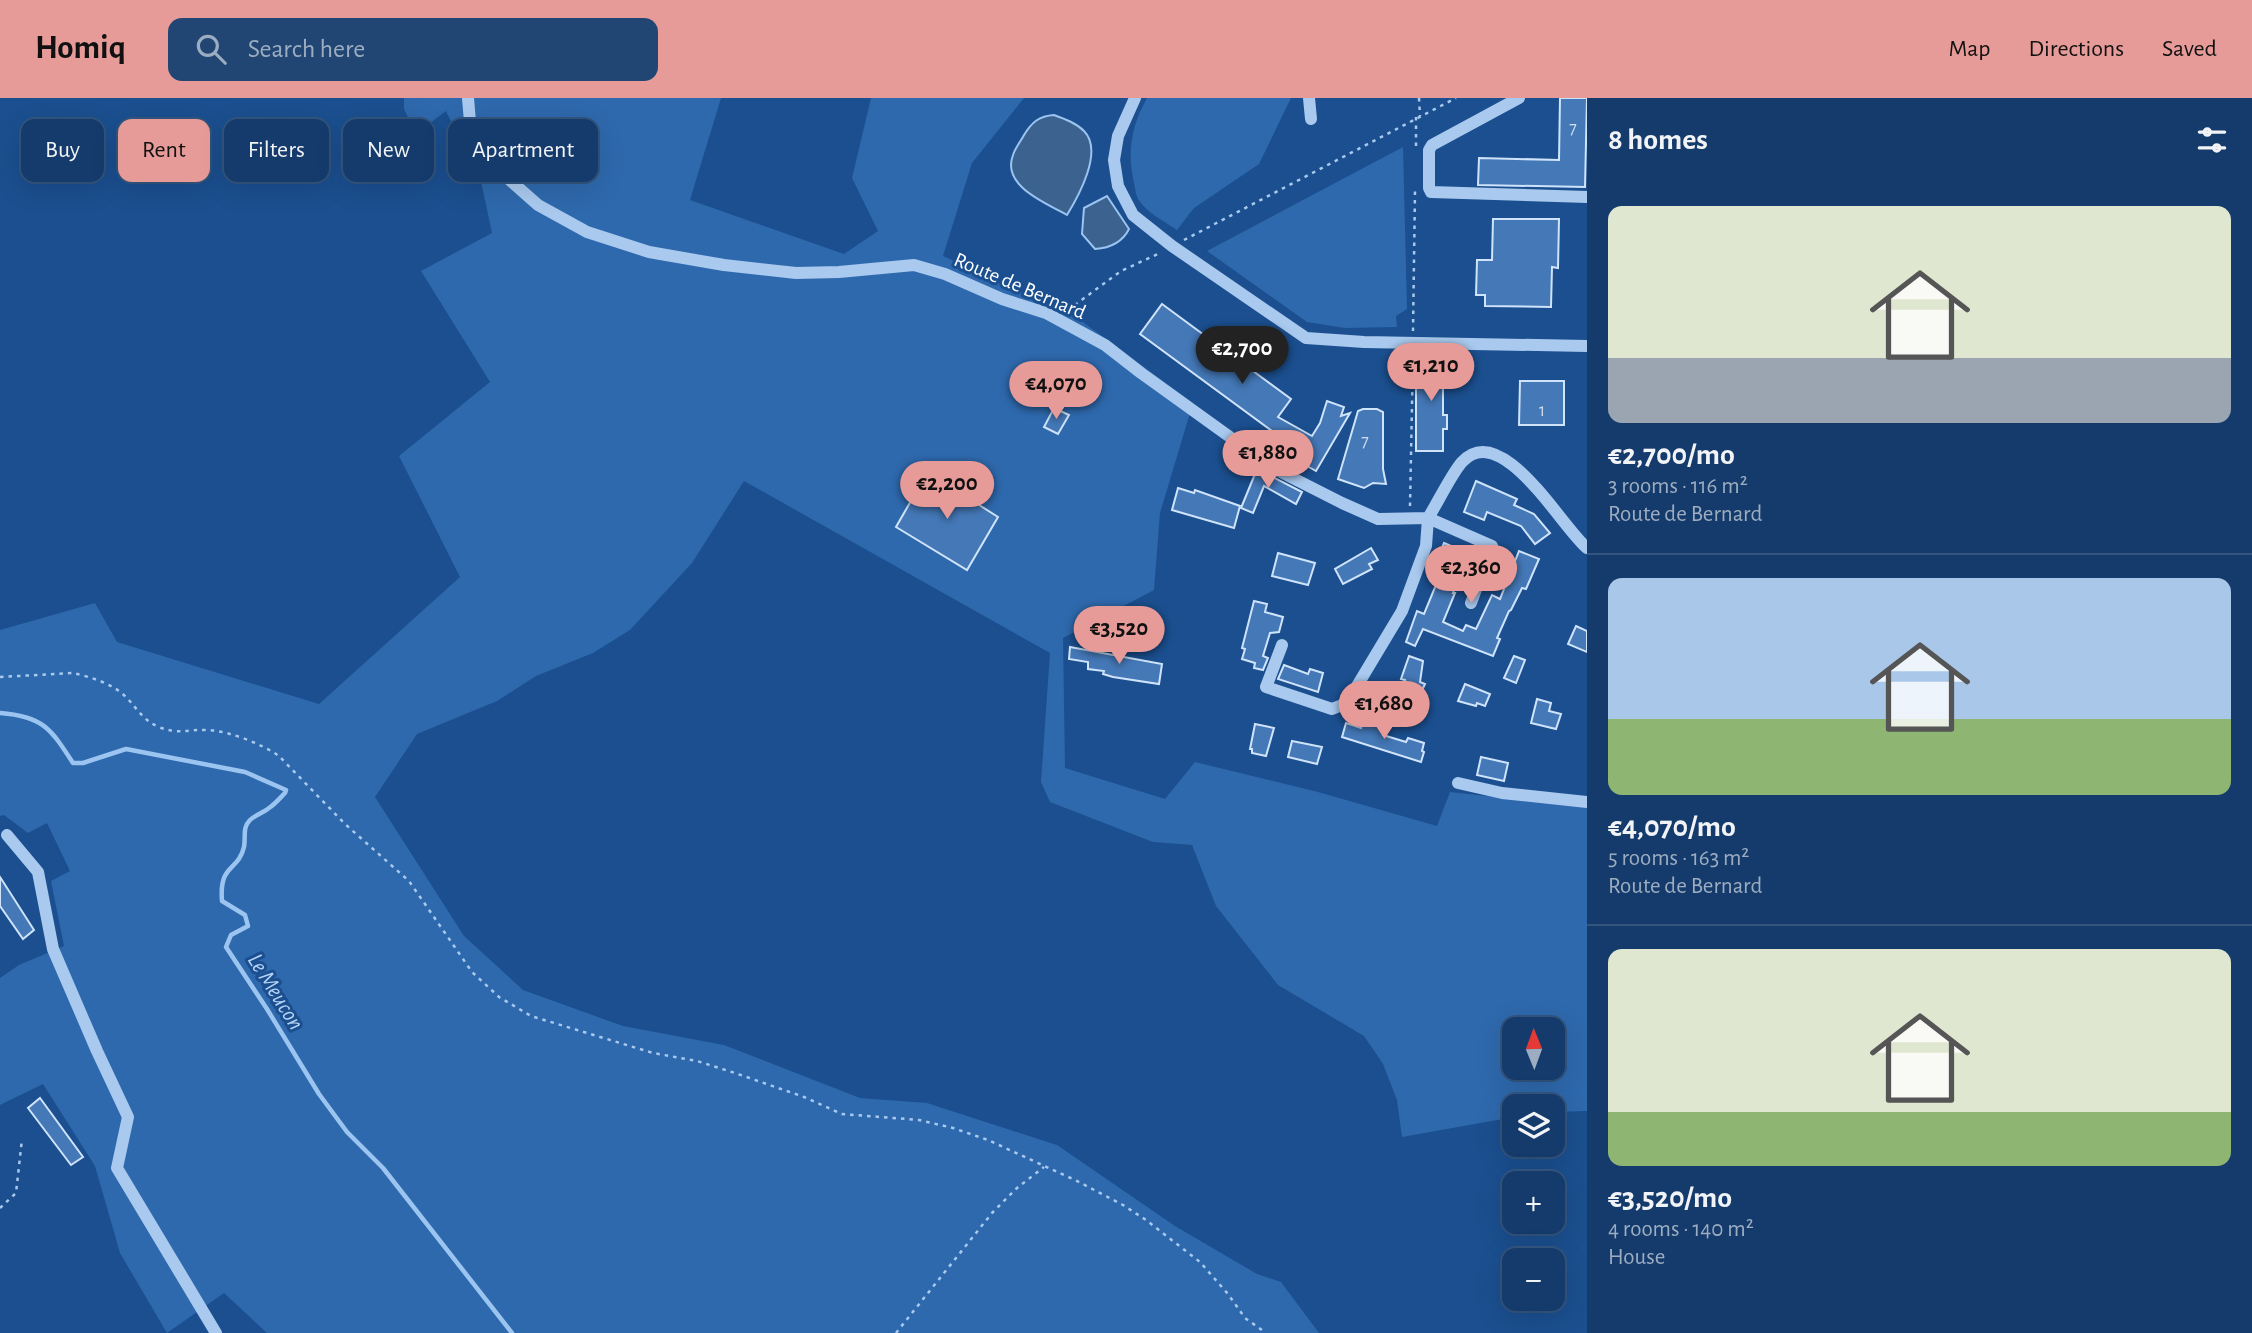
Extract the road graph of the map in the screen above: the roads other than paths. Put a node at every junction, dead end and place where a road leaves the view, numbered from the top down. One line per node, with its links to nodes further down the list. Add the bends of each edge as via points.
1 (468, 98): 8 (street, Route de Bernard, via 470,122 494,166 538,205 587,232 649,252 724,265 796,273 914,265 945,274 1058,320 1105,345 1273,468 1378,519)
2 (1135, 98): 7 (street, via 1118,136 1114,160 1118,186 1133,215 1306,338)
3 (1309, 98): 5 (street)
4 (1520, 98): 6 (street, via 1432,145 1431,192)
5 (1311, 119)
6 (1587, 197)
7 (1587, 346)
8 (1428, 518): 9 (street, via 1462,462 1475,453 1494,454 1519,470); 10 (street, via 1492,546); 11 (street, via 1426,546 1402,611 1342,705 1332,709 1266,687)
9 (1587, 548)
10 (1471, 603)
11 (1282, 645)
12 (1458, 783): 13 (street)
13 (1587, 802)
14 (7, 835): 15 (street, via 38,872 53,948 128,1117 117,1168)
15 (216, 1333)

